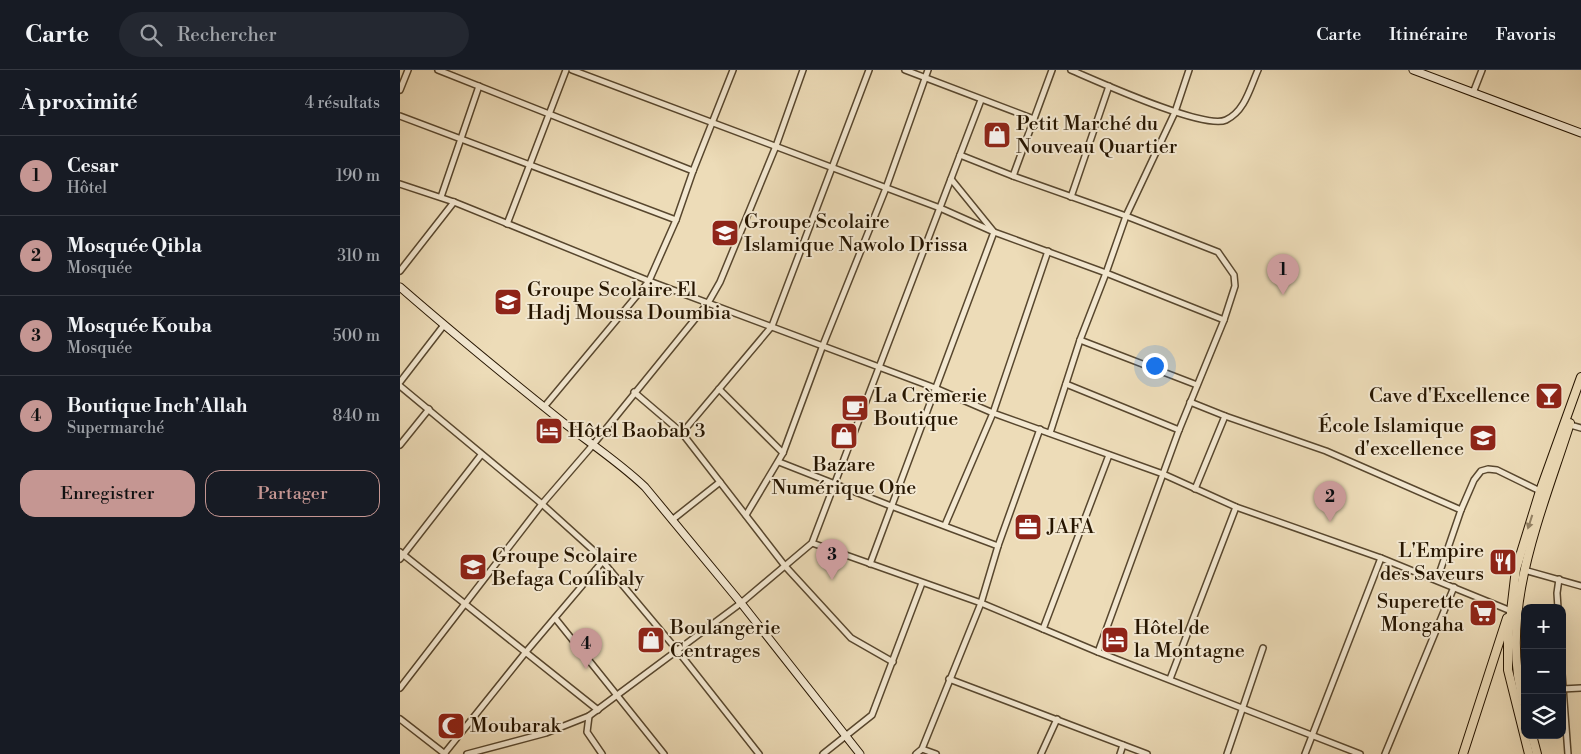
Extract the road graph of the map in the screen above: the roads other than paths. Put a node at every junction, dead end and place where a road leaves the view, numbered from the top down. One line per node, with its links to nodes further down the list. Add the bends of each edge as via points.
1 (408, 70): 19 (street)
2 (438, 70): 17 (street)
3 (566, 70): 23 (street)
4 (572, 70): 26 (street)
5 (733, 70): 26 (street)
6 (803, 70): 29 (street)
7 (869, 70): 32 (street)
8 (905, 70): 16 (street)
9 (928, 70): 16 (street)
10 (1052, 70): 25 (street)
11 (1071, 70): 18 (street)
12 (1189, 70): 22 (street)
13 (1258, 70): 22 (street, via 1240,110 1225,120 1214,122)
14 (1413, 70): 20 (street)
15 (1482, 70): 20 (street)
16 (925, 78): 21 (street); 37 (street)
17 (480, 86): 23 (street); 28 (street)
18 (1110, 86): 22 (street); 39 (street)
19 (400, 90)
20 (1474, 93): 27 (street)
21 (981, 100): 25 (street); 30 (street)
22 (1175, 112): 42 (street)
23 (549, 113): 31 (street); 33 (street)
24 (400, 116): 28 (street)
25 (1034, 119): 34 (street)
26 (714, 122): 29 (street); 33 (street)
27 (1581, 133)
28 (460, 139): 31 (street); 38 (street)
29 (776, 146): 32 (street); 51 (street, via 720,282)
30 (960, 155): 34 (street); 35 (street)
31 (530, 164): 43 (street); 44 (street)
32 (832, 168): 37 (street); 54 (street)
33 (693, 171): 43 (street)
34 (1013, 176): 39 (street)
35 (951, 179): 41 (street); 45 (street)
36 (400, 184): 38 (street)
37 (886, 188): 41 (street); 56 (street)
38 (441, 197): 40 (street)
39 (1071, 197): 42 (street)
40 (454, 202): 44 (street); 47 (street)
41 (940, 208): 45 (street); 57 (street)
42 (1126, 216): 48 (street); 52 (street, via 1218,252 1234,275 1235,286)
43 (676, 220): 49 (street)
44 (507, 224): 49 (street)
45 (994, 232): 46 (street); 63 (street)
46 (1048, 252): 48 (street); 70 (street)
47 (400, 272)
48 (1106, 273): 52 (street); 55 (street)
49 (649, 281): 51 (street); 68 (street)
50 (400, 287): 53 (street)
51 (708, 303): 54 (street); 66 (street)
52 (1224, 320): 61 (street)
53 (444, 325): 59 (street); 68 (street)
54 (772, 326): 56 (street); 64 (street)
55 (1080, 340): 60 (street); 61 (street)
56 (823, 345): 57 (street); 80 (street)
57 (880, 367): 63 (street); 86 (street)
58 (1581, 377): 72 (main road)
59 (400, 382)
60 (1066, 384): 75 (street); 76 (street)
61 (1197, 385): 67 (street)
62 (400, 386): 69 (street)
63 (935, 388): 70 (street); 90 (street)
64 (719, 389): 77 (street); 80 (street)
65 (1581, 390): 72 (main road)
66 (634, 392): 77 (street); 79 (street)
67 (1190, 402): 71 (street); 75 (street)
68 (544, 407): 79 (street)
69 (429, 410): 78 (street); 81 (street)
70 (993, 413): 74 (street); 95 (street)
71 (1225, 416): 87 (street); 92 (street, via 1326,451)
72 (1567, 424): 73 (street); 88 (main road); 103 (main road)
73 (1581, 428)
74 (1040, 429): 76 (street); 97 (street)
75 (1179, 430): 84 (street)
76 (1050, 433): 82 (street)
77 (682, 434): 85 (street)
78 (400, 445)
79 (592, 446): 89 (street); 94 (street, via 630,472)
80 (783, 453): 83 (street)
81 (481, 455): 89 (street); 98 (street)
82 (1109, 455): 84 (street); 117 (street)
83 (779, 462): 86 (street); 93 (street)
84 (1163, 474): 87 (street); 120 (street)
85 (720, 482): 93 (street); 94 (street)
86 (835, 484): 90 (street); 96 (street)
87 (1195, 489): 91 (street)
88 (1540, 491): 92 (street, via 1497,470 1488,469 1474,480); 115 (main road, one-way to 115, via 1516,569)
89 (542, 504): 100 (street); 112 (street)
90 (891, 506): 95 (street); 101 (street)
91 (1236, 506): 99 (street); 126 (street)
92 (1461, 510): 107 (street)
93 (746, 515): 102 (street)
94 (672, 520): 111 (street)
95 (945, 525): 97 (street)
96 (812, 543): 101 (street); 102 (street)
97 (998, 546): 113 (street)
98 (401, 555): 112 (street)
99 (1381, 558): 107 (street); 139 (street)
100 (602, 561): 104 (street); 105 (street)
101 (870, 564): 108 (street)
102 (786, 566): 111 (street); 122 (street, via 851,638)
103 (1524, 570): 106 (street); 115 (main road)
104 (590, 575): 105 (street); 116 (street)
105 (618, 579): 119 (street)
106 (1559, 579): 109 (street); 114 (street)
107 (1437, 580): 110 (street)
108 (922, 582): 113 (street); 122 (street)
109 (1581, 586)
110 (1454, 587): 115 (street); 158 (street)
111 (741, 602): 119 (street); 138 (street)
112 (464, 603): 121 (street); 127 (street)
113 (981, 603): 117 (street); 125 (street)
114 (1558, 604)
115 (1514, 611): 123 (main road, via 1506,620); 124 (main road, via 1508,637); 130 (main road)
116 (555, 618): 121 (street); 132 (street)
117 (1043, 629): 120 (street)
118 (1263, 648): 133 (street)
119 (677, 650): 132 (street); 147 (street)
120 (1098, 652): 126 (street)
121 (525, 654): 134 (street); 143 (street)
122 (893, 662): 138 (street, via 872,715)
123 (1491, 666): 124 (main road, via 1505,665); 159 (main road)
124 (1508, 670): 130 (main road)
125 (949, 679): 137 (street); 142 (street)
126 (1170, 679): 133 (street)
127 (400, 688)
128 (1566, 688): 129 (street)
129 (1581, 688)
130 (1519, 694): 160 (main road)
131 (1563, 694): 162 (street)
132 (617, 697): 134 (street); 146 (street)
133 (1242, 709): 139 (street); 155 (street)
134 (598, 710): 135 (street)
135 (589, 716): 144 (street, via 546,733); 145 (street, via 587,732)
136 (400, 719): 143 (street)
137 (1057, 719): 141 (street); 152 (street)
138 (846, 736): 148 (street); 149 (street)
139 (1312, 736): 156 (street); 157 (street)
140 (1533, 739): 161 (main road)
141 (1123, 745): 153 (street); 154 (street)
142 (922, 749): 150 (street); 151 (street)
143 (444, 754)
144 (467, 754)
145 (602, 754)
146 (664, 754)
147 (759, 754)
148 (823, 754)
149 (860, 754)
150 (916, 754)
151 (936, 754)
152 (1041, 754)
153 (1120, 754)
154 (1147, 754)
155 (1227, 754)
156 (1305, 754)
157 (1360, 754)
158 (1385, 754)
159 (1463, 754)
160 (1529, 754)
161 (1537, 754)
162 (1568, 754)

